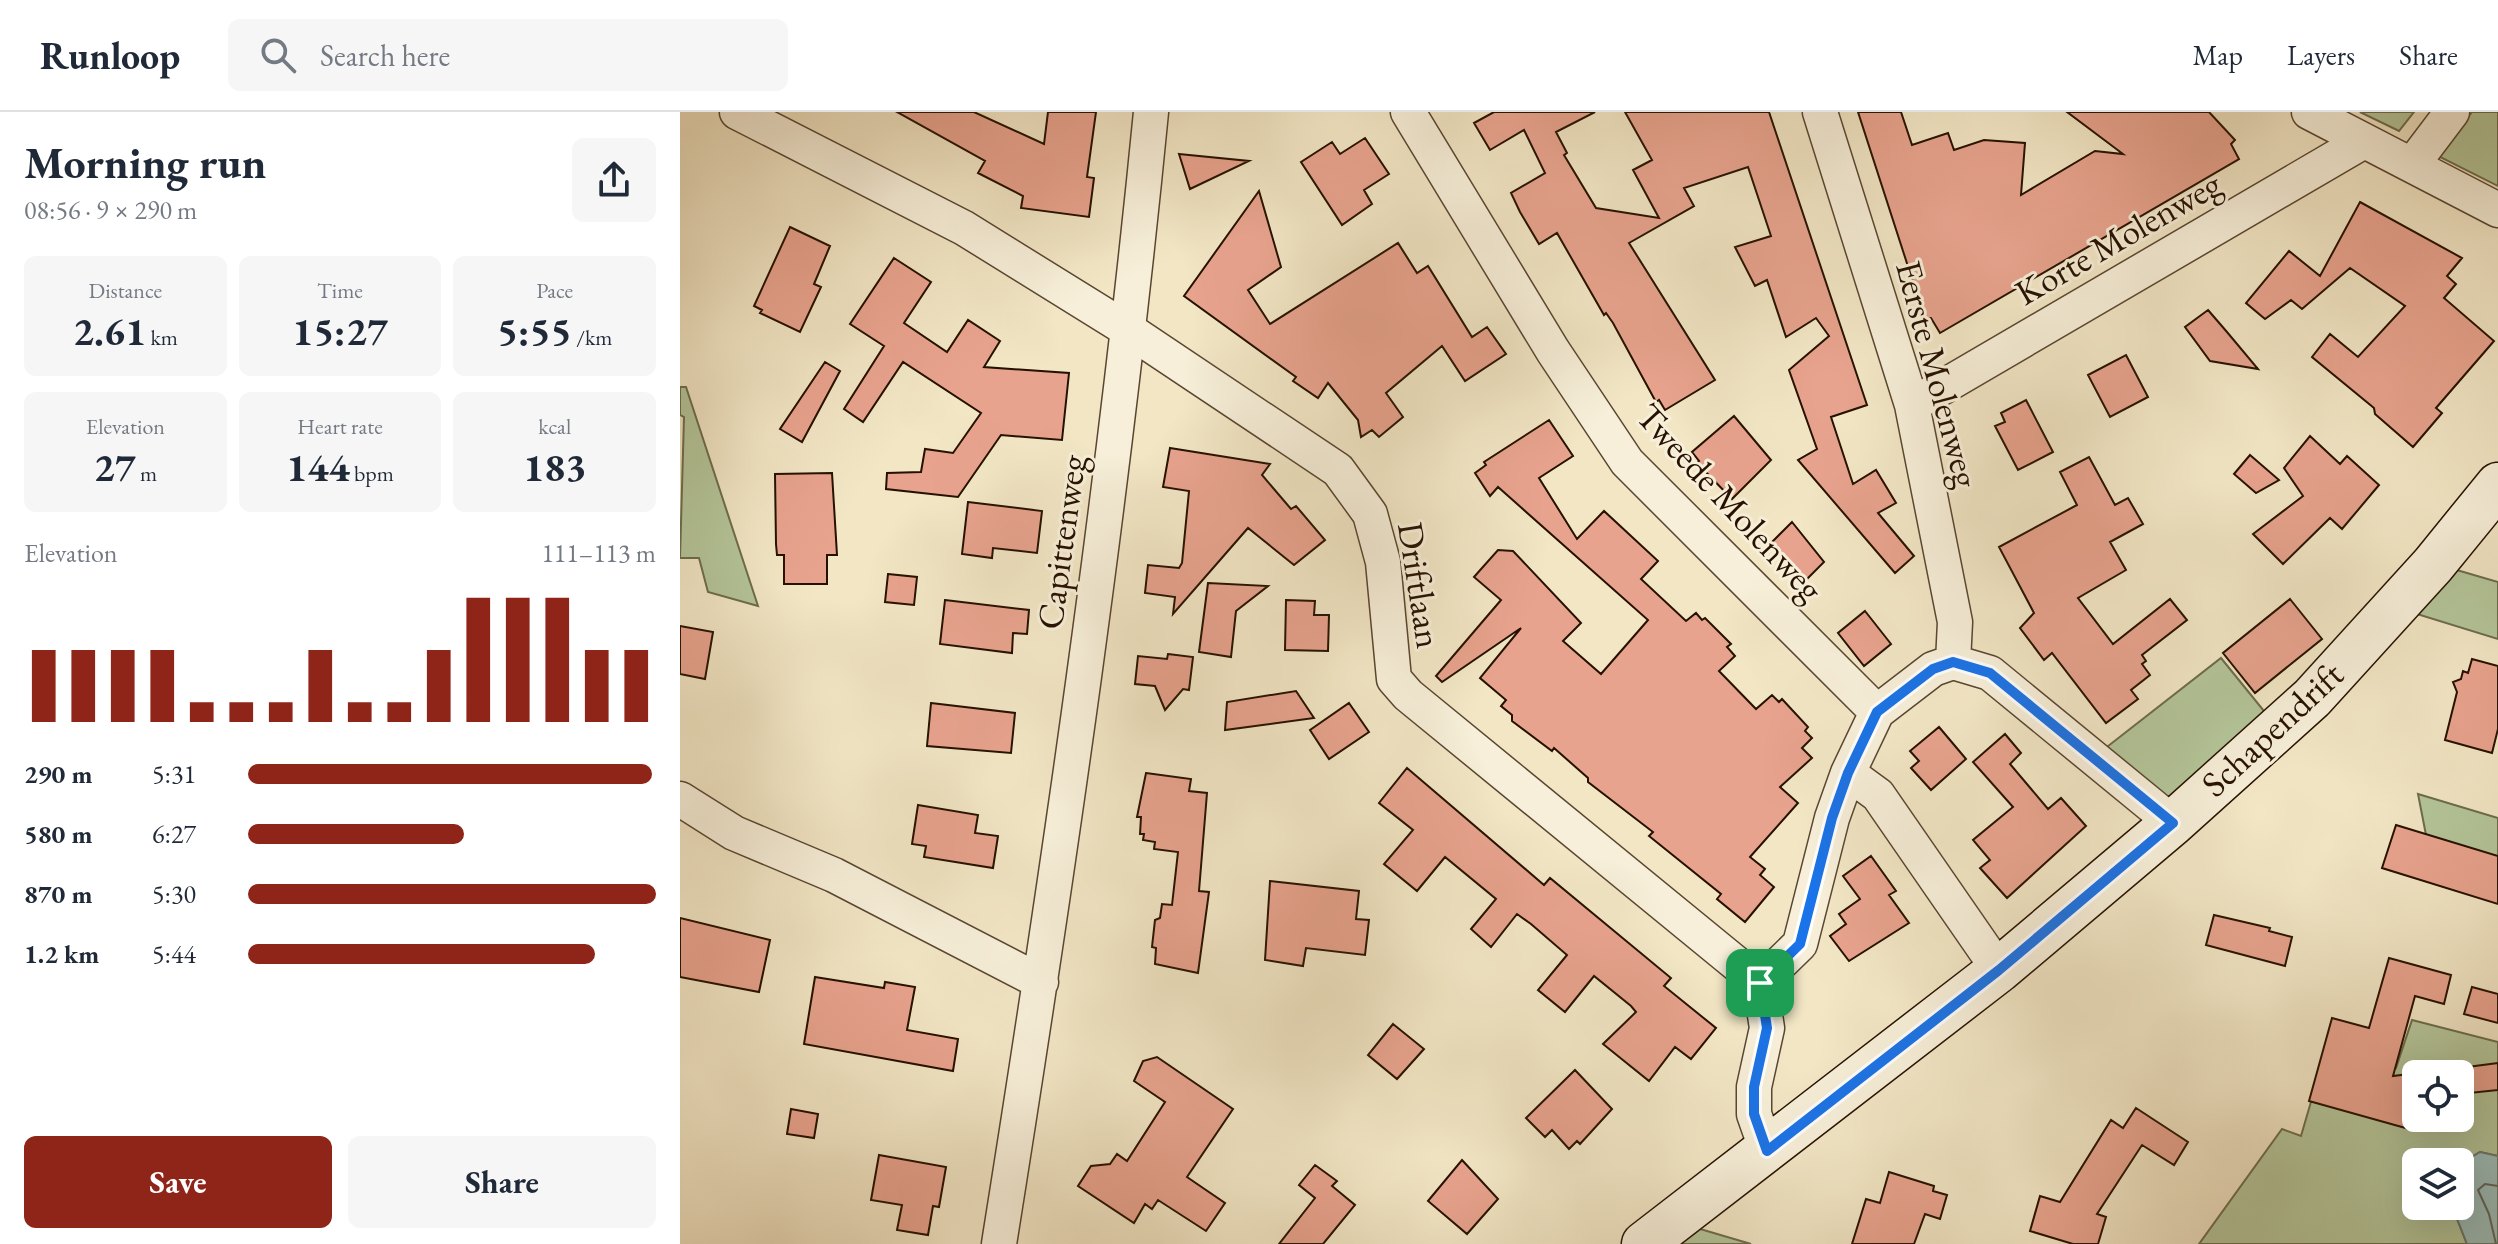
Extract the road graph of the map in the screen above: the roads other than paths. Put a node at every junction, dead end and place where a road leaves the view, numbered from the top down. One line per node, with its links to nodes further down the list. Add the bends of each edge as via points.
1 (737, 112): 10 (street, Driftlaan, via 964,228)
2 (1151, 112): 10 (street, Capittenweg)
3 (1408, 112): 14 (street, Tweede Molenweg, via 1627,462)
4 (1820, 112): 11 (street, Eerste Molenweg)
5 (2309, 112): 7 (street)
6 (2452, 112): 8 (street)
7 (2364, 141): 8 (street); 11 (street, Korte Molenweg)
8 (2412, 165): 9 (street)
9 (2498, 210)
10 (1130, 331): 19 (street, Capittenweg); 20 (street, Driftlaan, via 1338,470 1370,514 1383,562 1394,679 1408,695)
11 (1912, 405): 13 (street, Eerste Molenweg, via 1955,622)
12 (2498, 485): 17 (street, Schapendrift, via 2312,698)
13 (1953, 662): 14 (street, via 1933,669); 17 (street, via 1990,673)
14 (1877, 712): 15 (street)
15 (1848, 773): 18 (street, via 1878,795); 20 (street, via 1800,944)
16 (680, 799): 19 (street, via 734,833 834,875)
17 (2173, 823): 18 (street, Schapendrift)
18 (1999, 970): 21 (street, Schapendrift)
19 (1041, 982): 22 (street, Capittenweg)
20 (1760, 983): 21 (street, via 1767,1028 1754,1087 1754,1114)
21 (1767, 1151): 23 (street, Schapendrift)
22 (999, 1244)
23 (1644, 1244)

